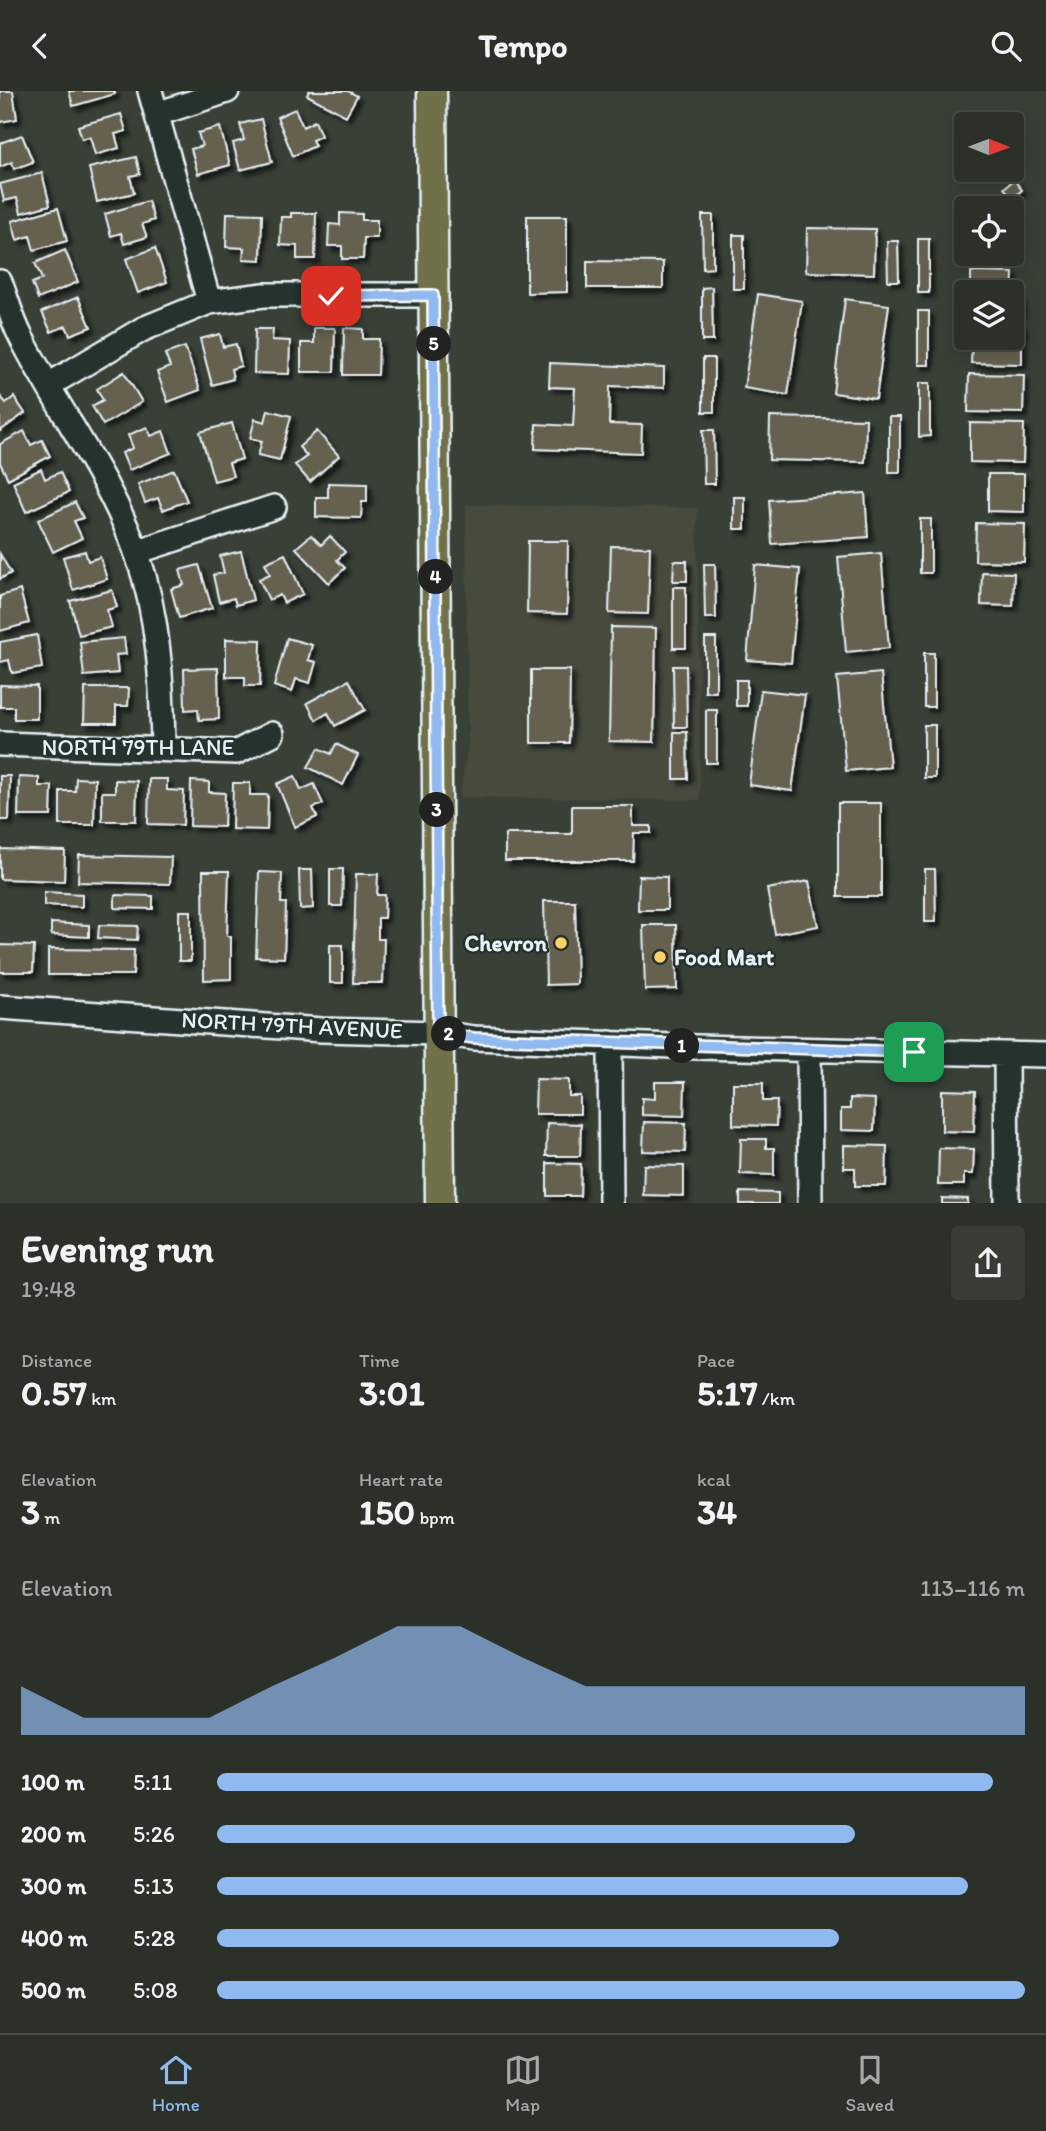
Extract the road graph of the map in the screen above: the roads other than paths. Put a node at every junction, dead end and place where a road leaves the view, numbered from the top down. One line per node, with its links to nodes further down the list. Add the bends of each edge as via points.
1 (150, 91): 4 (street)
2 (227, 91): 4 (street)
3 (432, 91): 6 (main road)
4 (158, 114): 7 (street)
5 (0, 282): 8 (street, via 20,336)
6 (433, 295): 7 (street, via 264,295); 15 (main road)
7 (209, 302): 8 (street, via 143,329)
8 (49, 385): 10 (street, via 96,465)
9 (274, 507): 10 (street)
10 (136, 552): 13 (street, via 156,624)
11 (272, 734): 13 (street, NORTH 79TH LANE, via 237,752)
12 (0, 744): 13 (street, NORTH 79TH LANE)
13 (163, 749)
14 (0, 1007): 15 (street, NORTH 79TH AVENUE, via 322,1030)
15 (438, 1033): 16 (street, NORTH 79TH AVENUE); 20 (main road)
16 (610, 1043): 17 (street, NORTH 79TH AVENUE); 21 (street)
17 (809, 1050): 18 (street, NORTH 79TH AVENUE); 22 (street)
18 (1006, 1055): 19 (street, NORTH 79TH AVENUE); 23 (street)
19 (1046, 1055)
20 (440, 1203)
21 (611, 1203)
22 (810, 1203)
23 (1007, 1203)

